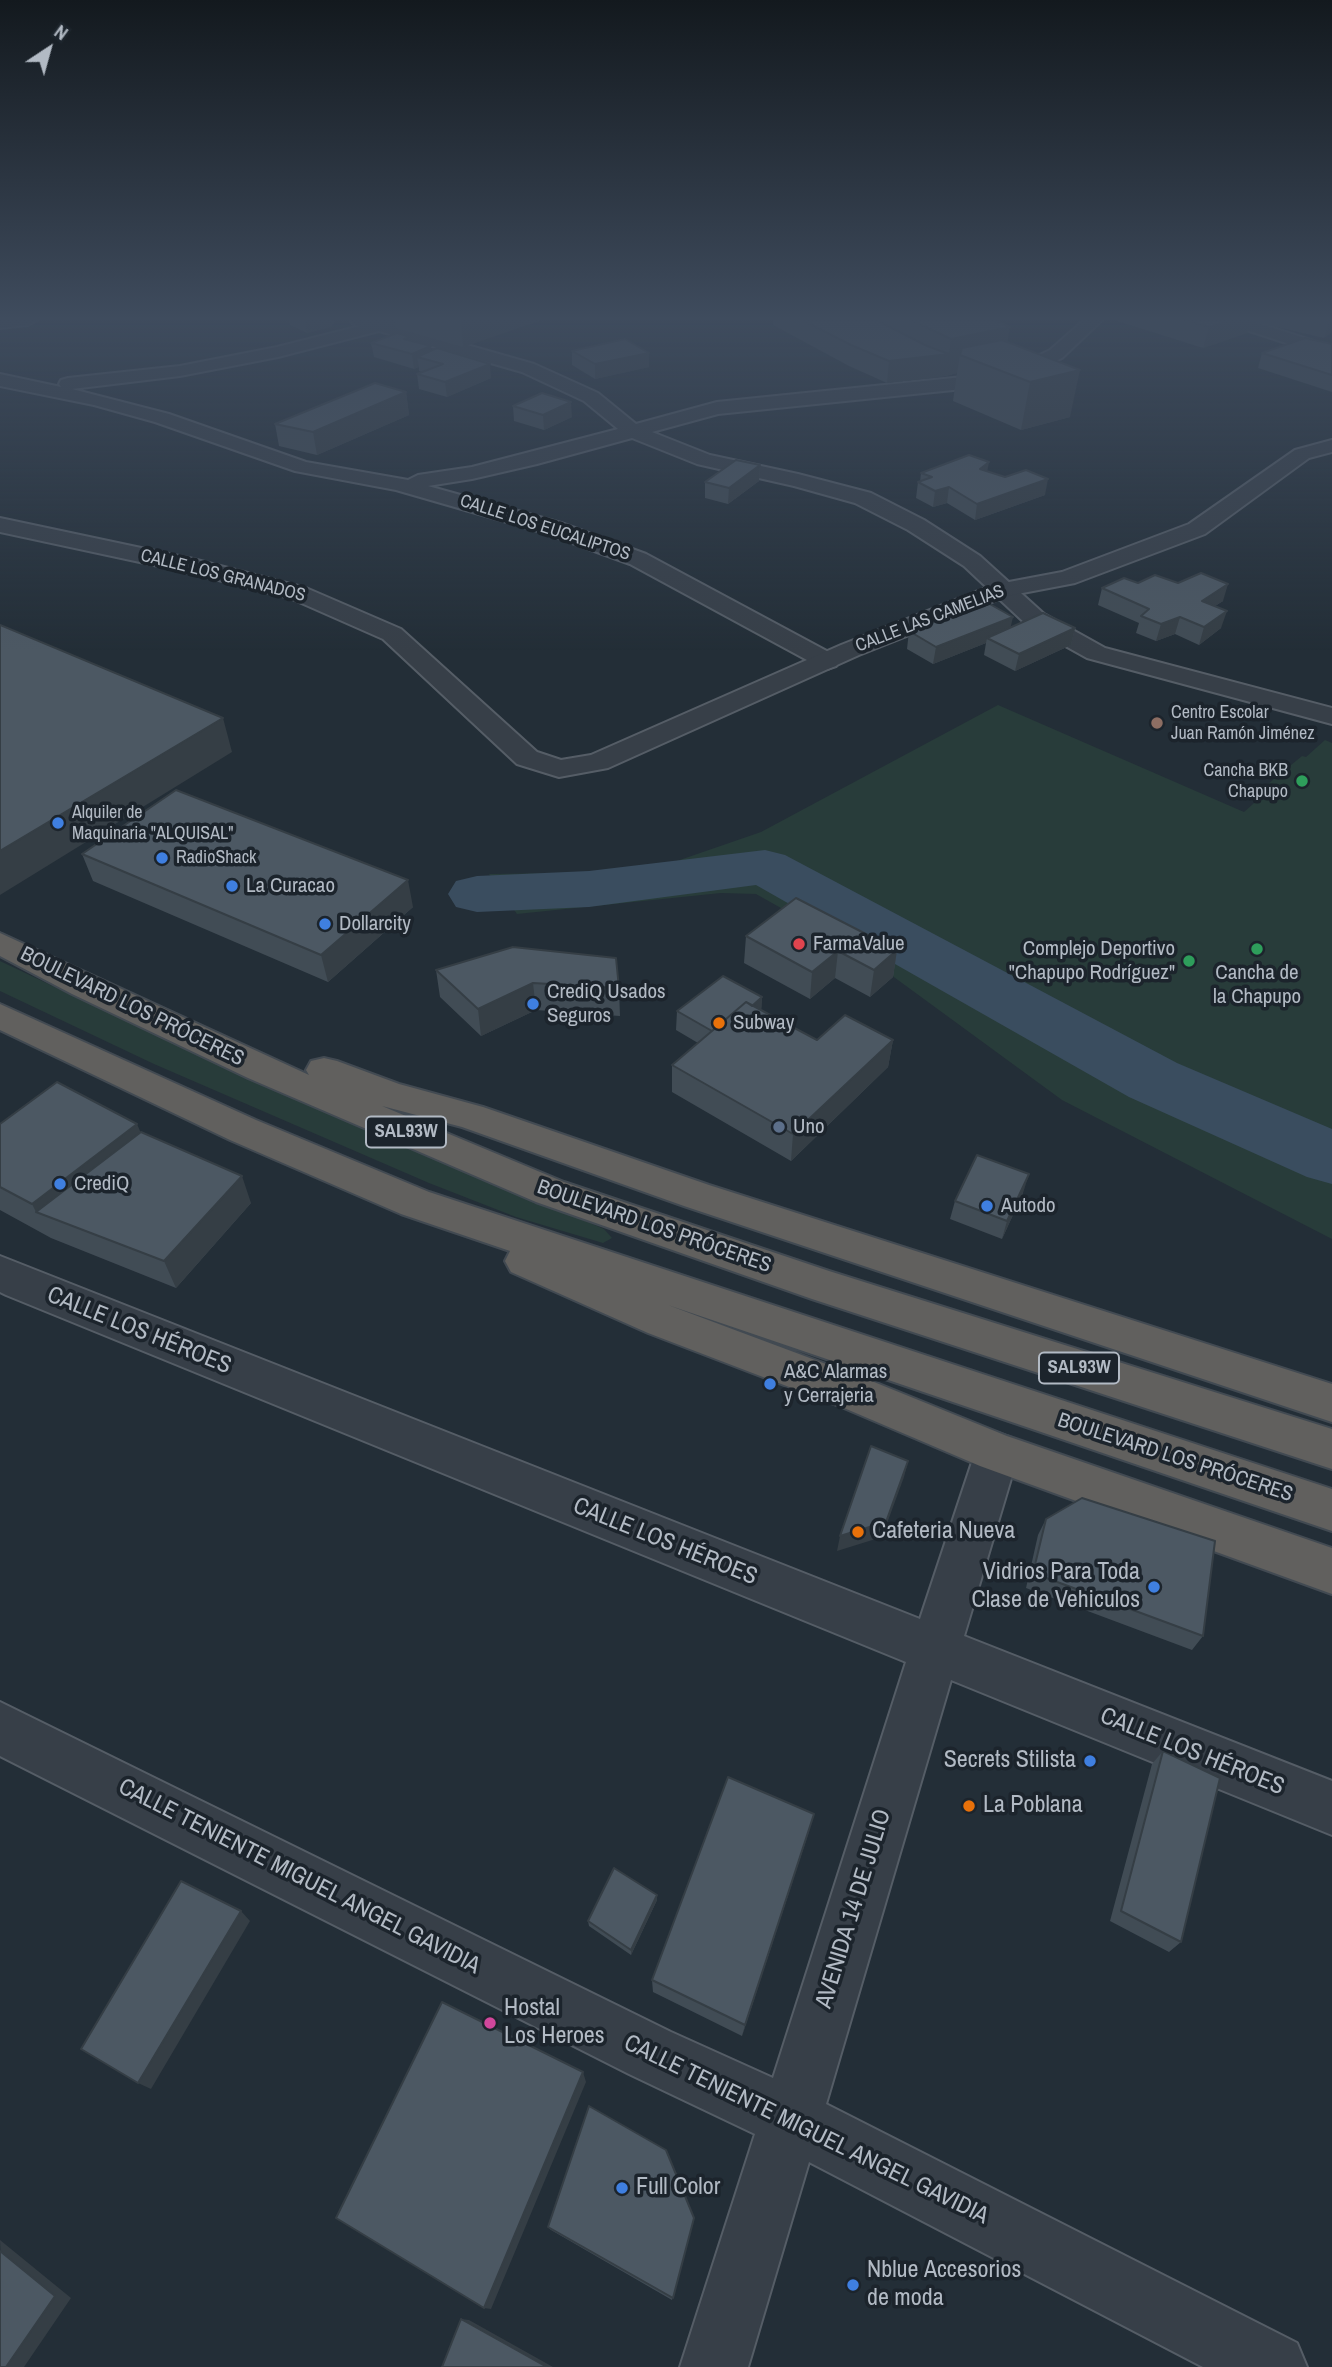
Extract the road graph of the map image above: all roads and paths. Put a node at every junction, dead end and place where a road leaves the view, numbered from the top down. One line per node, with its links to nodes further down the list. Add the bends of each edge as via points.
1 (194, 430): 4 (street, CALLE LOS EUCALIPTOS, via 302,467 398,484)
2 (632, 431): 4 (street); 6 (street, via 704,460 863,498 916,524 972,561)
3 (1332, 446): 6 (street, CALLE LAS CAMELIAS, via 1302,454 1198,529 1067,578)
4 (440, 486): 7 (street, CALLE LOS EUCALIPTOS, via 638,559)
5 (0, 526): 9 (street, CALLE LOS GRANADOS, via 193,566 309,598 392,634 527,758)
6 (1001, 590): 7 (street, CALLE LAS CAMELIAS); 8 (street, via 1035,619 1097,653)
7 (827, 661): 9 (street, CALLE LAS CAMELIAS, via 598,762)
8 (1332, 716)
9 (559, 769)
10 (0, 943): 11 (highway, BOULEVARD LOS PRÓCERES / SAL93W)
11 (83, 986): 14 (highway, via 390,1094 470,1116); 16 (highway, BOULEVARD LOS PRÓCERES / SAL93W, via 261,1069 537,1186)
12 (0, 1016): 13 (highway, BOULEVARD LOS PRÓCERES / SAL93W, via 243,1130)
13 (415, 1203): 19 (highway, via 542,1270); 20 (highway, BOULEVARD LOS PRÓCERES / SAL93W)
14 (845, 1242): 16 (highway); 17 (highway)
15 (0, 1272): 22 (street, CALLE LOS HÉROES)
16 (827, 1287): 18 (highway, BOULEVARD LOS PRÓCERES / SAL93W)
17 (1332, 1403)
18 (1332, 1449)
19 (996, 1452): 21 (highway); 22 (street, AVENIDA 14 DE JULIO)
20 (1332, 1510)
21 (1332, 1572)
22 (934, 1650): 24 (street, CALLE LOS HÉROES); 25 (street, AVENIDA 14 DE JULIO)
23 (0, 1728): 25 (street, CALLE TENIENTE MIGUEL ANGEL GAVIDIA)
24 (1332, 1808)
25 (789, 2118): 26 (street, AVENIDA 14 DE JULIO); 27 (street, CALLE TENIENTE MIGUEL ANGEL GAVIDIA)
26 (714, 2367)
27 (1273, 2367)

